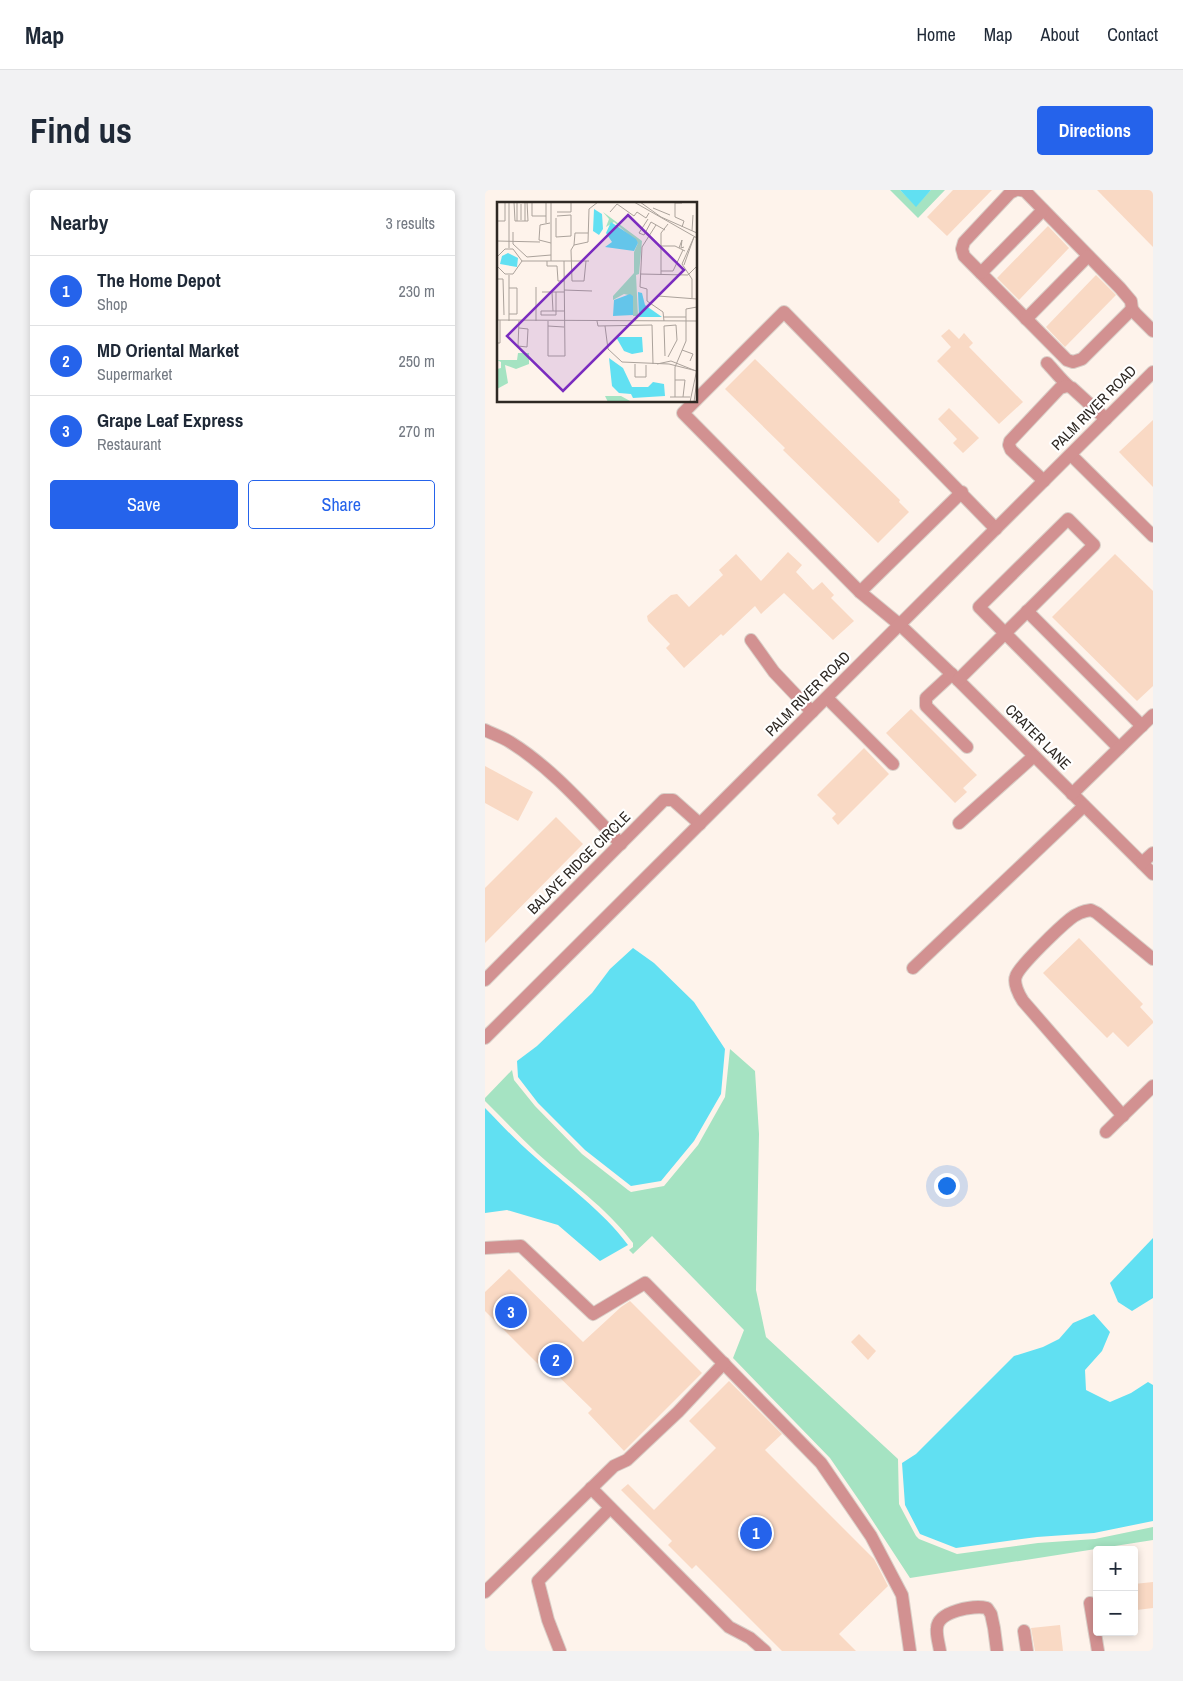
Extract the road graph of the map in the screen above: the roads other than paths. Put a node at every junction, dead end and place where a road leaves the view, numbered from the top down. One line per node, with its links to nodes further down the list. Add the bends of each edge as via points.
1 (1018, 190): 2 (street, via 1025,191); 4 (street, via 1010,193 964,242 964,256)
2 (1043, 210): 3 (street); 4 (street)
3 (1089, 256): 5 (street, via 1131,301); 6 (street)
4 (981, 273): 6 (street)
5 (1132, 309): 6 (street, via 1082,359 1073,362 1067,360); 7 (street)
6 (1027, 319)
7 (1153, 332)
8 (1047, 363): 10 (street)
9 (1153, 372): 13 (street, PALM RIVER ROAD)
10 (1067, 386): 13 (street); 15 (street, via 1060,388 1010,441 1009,446)
11 (697, 398): 16 (street, via 784,312)
12 (693, 402): 19 (street, CRATER LANE, via 683,413)
13 (1106, 419): 14 (street, PALM RIVER ROAD)
14 (1071, 454): 15 (street, PALM RIVER ROAD); 18 (street)
15 (1044, 482): 17 (street, PALM RIVER ROAD)
16 (961, 492): 17 (street); 19 (street)
17 (996, 529): 21 (street, PALM RIVER ROAD)
18 (1153, 536)
19 (860, 592): 21 (street, CRATER LANE)
20 (1027, 611): 22 (street); 22 (street, via 1094,545 1068,519 979,607); 28 (street)
21 (900, 625): 24 (street, CRATER LANE); 25 (street, PALM RIVER ROAD)
22 (1005, 634): 24 (street); 31 (street)
23 (751, 640): 26 (street, via 774,672)
24 (955, 678): 30 (street, via 925,702); 32 (street, CRATER LANE)
25 (827, 698): 26 (street, PALM RIVER ROAD); 33 (street)
26 (812, 712): 37 (street, PALM RIVER ROAD)
27 (1153, 715): 28 (street)
28 (1142, 726): 31 (street)
29 (485, 730): 38 (street, via 509,741 535,760)
30 (967, 747)
31 (1119, 748): 34 (street)
32 (1034, 756): 34 (street, CRATER LANE); 36 (street)
33 (893, 764)
34 (1073, 794): 35 (street, CRATER LANE)
35 (1084, 806): 40 (street, CRATER LANE); 43 (street)
36 (959, 823)
37 (700, 824): 38 (street, BALAYE RIDGE CIRCLE, via 677,803 664,800); 45 (street, PALM RIVER ROAD)
38 (621, 844): 44 (street, BALAYE RIDGE CIRCLE)
39 (1153, 853): 40 (street)
40 (1142, 863): 41 (street, CRATER LANE)
41 (1153, 874)
42 (1153, 959): 47 (street, via 1091,910 1070,919 1016,976 1015,985 1023,1001)
43 (913, 968)
44 (485, 980)
45 (485, 1038)
46 (1153, 1086): 47 (street)
47 (1123, 1116): 48 (street)
48 (1106, 1132)
49 (485, 1248): 50 (street, via 521,1246 593,1314 645,1282)
50 (724, 1363): 51 (street, via 627,1460 614,1466); 58 (street, via 821,1463 871,1536 901,1595)
51 (591, 1488): 52 (street); 53 (street)
52 (611, 1508): 56 (street, via 538,1581); 57 (street, via 729,1627)
53 (485, 1592)
54 (1090, 1602): 62 (street)
55 (1023, 1631): 61 (street)
56 (560, 1651)
57 (765, 1651)
58 (910, 1651)
59 (940, 1651): 60 (street, via 937,1626 944,1616 976,1607 987,1608 991,1614)
60 (997, 1651)
61 (1027, 1651)
62 (1098, 1651)

